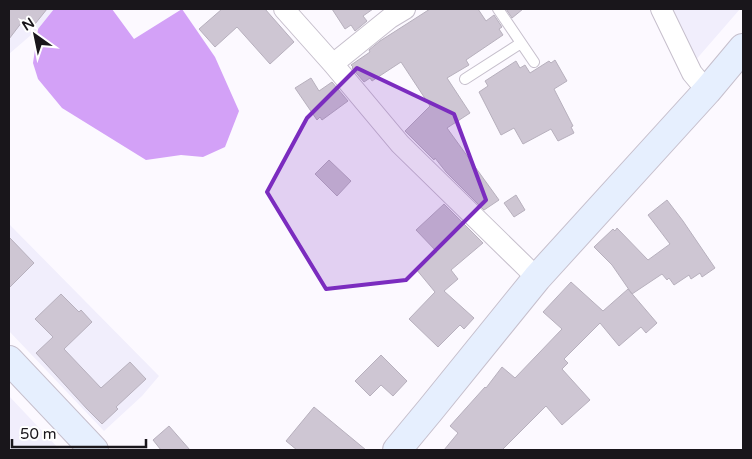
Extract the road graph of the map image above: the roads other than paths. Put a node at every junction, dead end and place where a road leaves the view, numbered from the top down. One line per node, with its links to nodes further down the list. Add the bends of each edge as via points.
1 (284, 9): 8 (street)
2 (405, 9): 8 (street)
3 (498, 9): 5 (lane)
4 (661, 9): 10 (street, via 692,73)
5 (521, 43): 7 (lane); 9 (lane)
6 (743, 48): 10 (street)
7 (534, 62)
8 (333, 64): 11 (street, via 400,144)
9 (465, 80)
10 (707, 90): 11 (street)
11 (536, 278): 14 (street)
12 (9, 360): 13 (street)
13 (94, 450)
14 (397, 450)

